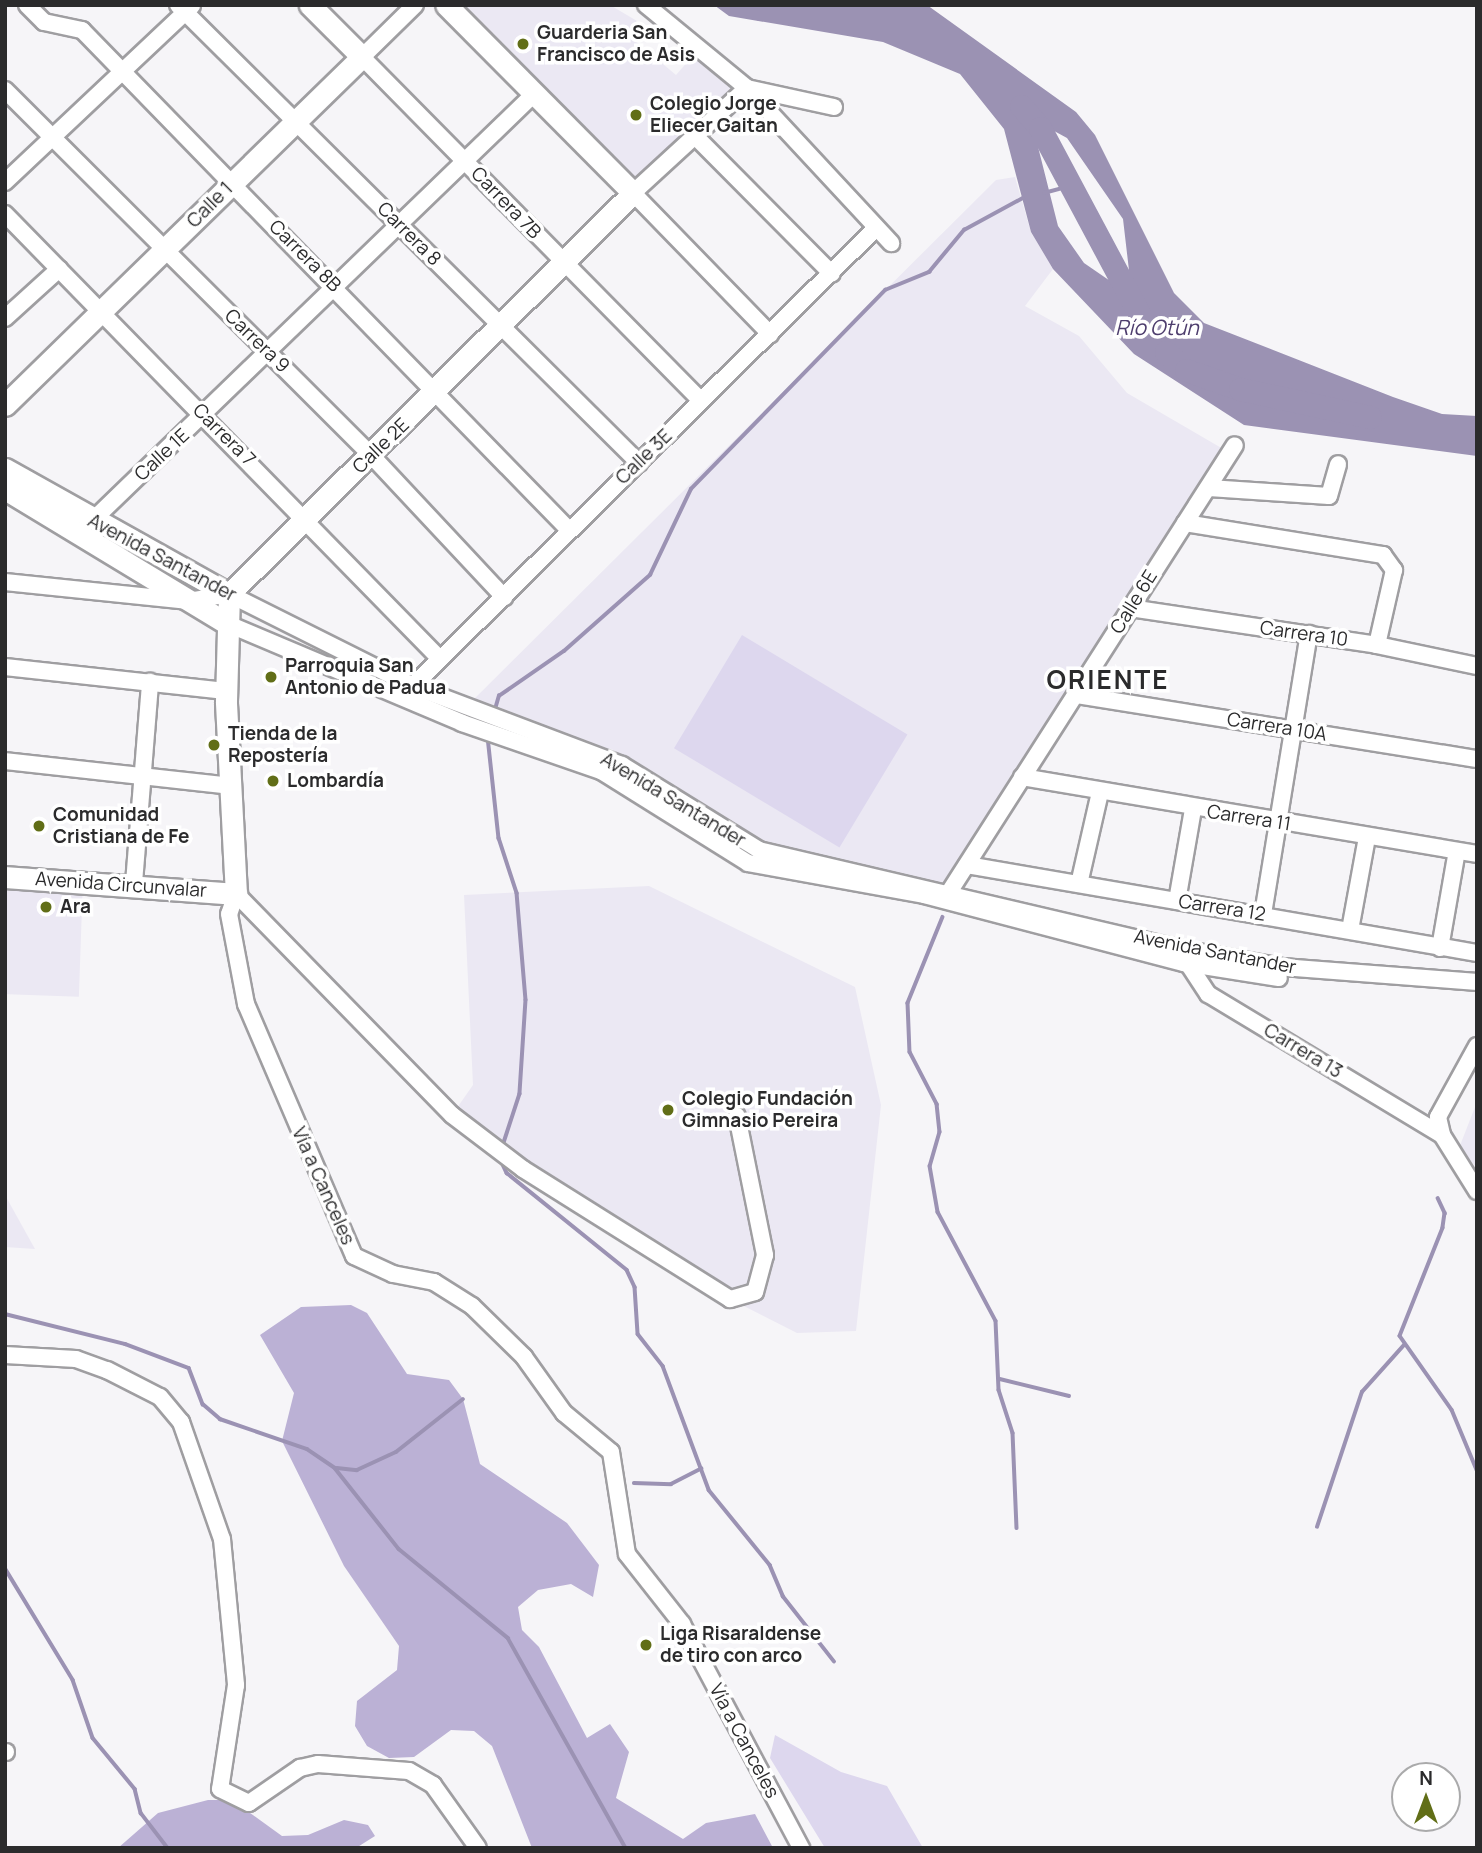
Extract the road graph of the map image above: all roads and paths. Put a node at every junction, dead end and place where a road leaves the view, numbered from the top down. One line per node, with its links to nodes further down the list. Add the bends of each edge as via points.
1 (27, 5): 8 (street, Carrera 8B, via 44,22 82,30)
2 (310, 5): 7 (main road, Carrera 7B)
3 (415, 5): 7 (street, Calle 1)
4 (446, 5): 11 (main road)
5 (646, 5): 9 (street)
6 (186, 7): 8 (street); 13 (street, Carrera 8)
7 (362, 57): 13 (main road, Calle 1); 16 (street, Carrera 7B)
8 (124, 72): 14 (street); 18 (street, Carrera 8B)
9 (747, 88): 12 (street); 15 (street, Calle 2E); 22 (street)
10 (5, 90): 14 (street, Carrera 9)
11 (533, 94): 16 (street, Calle 1E); 19 (main road)
12 (834, 107)
13 (296, 120): 18 (main road, Calle 1); 21 (street, Carrera 8)
14 (54, 134): 17 (street); 24 (street, Carrera 9)
15 (695, 136): 19 (street, Calle 2E); 27 (street)
16 (464, 160): 21 (street, Calle 1E); 25 (street, Carrera 7B)
17 (5, 182)
18 (232, 183): 24 (main road, Calle 1); 28 (street, Carrera 8B)
19 (633, 193): 25 (main road, Calle 2E); 32 (street)
20 (5, 214): 26 (street, Carrera 7)
21 (396, 222): 28 (street, Calle 1E); 31 (street, Carrera 8)
22 (876, 228): 23 (street); 27 (street, Calle 3E)
23 (891, 243)
24 (162, 252): 29 (main road, Calle 1); 33 (street, Carrera 9)
25 (565, 263): 31 (main road, Calle 2E); 35 (street, Carrera 7B)
26 (59, 269): 29 (street, Carrera 7); 30 (street)
27 (832, 274): 32 (street, Calle 3E)
28 (336, 287): 33 (street, Calle 1E); 34 (street, Carrera 8B)
29 (102, 312): 36 (main road, Calle 1); 37 (street, Carrera 7)
30 (5, 318)
31 (502, 326): 34 (main road, Calle 2E); 40 (street, Carrera 8)
32 (769, 334): 35 (street, Calle 3E)
33 (268, 351): 37 (street, Calle 1E); 39 (street, Carrera 9)
34 (438, 390): 39 (main road, Calle 2E); 48 (street, Carrera 8B)
35 (701, 401): 40 (street, Calle 3E)
36 (5, 405)
37 (204, 415): 45 (street, Carrera 7); 46 (street, Calle 1E)
38 (1235, 446): 43 (street, Calle 6E)
39 (371, 455): 45 (main road, Calle 2E); 51 (street, Carrera 9)
40 (639, 463): 48 (street, Calle 3E)
41 (1338, 464): 43 (street, via 1329,496)
42 (5, 469): 46 (main road, Avenida Santander)
43 (1209, 488): 47 (street, Calle 6E)
44 (5, 489): 52 (main road, Avenida Santander)
45 (306, 517): 50 (main road, Calle 2E); 57 (street, Carrera 7)
46 (92, 521): 50 (main road, Avenida Santander)
47 (1185, 523): 53 (street, Calle 6E); 56 (street, via 1391,561)
48 (569, 530): 51 (street, Calle 3E)
49 (5, 582): 52 (street)
50 (229, 594): 52 (street); 54 (main road); 61 (street, Avenida Santander)
51 (504, 597): 57 (street, Calle 3E)
52 (189, 601): 54 (main road, Avenida Santander)
53 (1130, 608): 55 (street, Carrera 10); 63 (street, Calle 6E)
54 (228, 624): 62 (main road); 81 (street, Avenida Santander, via 461,723 601,771 748,863)
55 (1309, 634): 56 (street, Carrera 10); 64 (street)
56 (1377, 645): 58 (street, Carrera 10)
57 (440, 659): 61 (street, Calle 3E)
58 (1477, 666)
59 (5, 667): 60 (street)
60 (150, 682): 62 (street); 68 (street)
61 (412, 686): 81 (street, Avenida Santander, via 603,755 759,850)
62 (226, 691): 69 (main road)
63 (1077, 695): 64 (street, Carrera 10A); 67 (street, Calle 6E)
64 (1294, 730): 65 (street, Carrera 10A); 72 (street)
65 (1477, 759)
66 (5, 761): 68 (street)
67 (1022, 777): 70 (street, Carrera 11); 76 (street, Calle 6E)
68 (143, 778): 69 (street); 78 (street)
69 (230, 786): 80 (main road)
70 (1100, 792): 71 (street, Carrera 11); 79 (street)
71 (1193, 809): 72 (street, Carrera 11); 82 (street)
72 (1279, 823): 73 (street, Carrera 11); 83 (street)
73 (1367, 837): 74 (street, Carrera 11); 84 (street)
74 (1457, 851): 75 (street, Carrera 11); 85 (street)
75 (1477, 854)
76 (967, 865): 79 (street, Carrera 12); 81 (street, Calle 6E)
77 (5, 877): 78 (main road, Avenida Circunvalar)
78 (134, 883): 80 (main road, Avenida Circunvalar)
79 (1079, 884): 82 (street, Carrera 12)
80 (236, 894): 91 (street, via 452,1115 523,1169 730,1299 755,1292 765,1255); 96 (street, Vía a Canceles, via 229,914 246,1004 354,1256 393,1274 434,1282 471,1306 524,1357 564,1413 611,1452 628,1554 682,1624)
81 (948, 895): 87 (street, Avenida Santander)
82 (1177, 901): 83 (street, Carrera 12)
83 (1263, 914): 84 (street, Carrera 12)
84 (1350, 930): 85 (street, Carrera 12)
85 (1440, 948): 86 (street, Carrera 12)
86 (1477, 953)
87 (1185, 957): 88 (street, Avenida Santander); 89 (street, Avenida Santander, via 1280,978); 92 (street, Carrera 13, via 1208,994)
88 (1477, 982)
89 (1477, 992)
90 (1477, 1046): 92 (street, via 1440,1102)
91 (737, 1116)
92 (1442, 1135): 93 (street)
93 (1477, 1191)
94 (5, 1355): 95 (street, via 76,1359 107,1370 160,1397 181,1422 222,1539 236,1685 218,1769 220,1789 249,1803 300,1768 318,1764 409,1771 433,1785)
95 (478, 1848)
96 (801, 1848)

